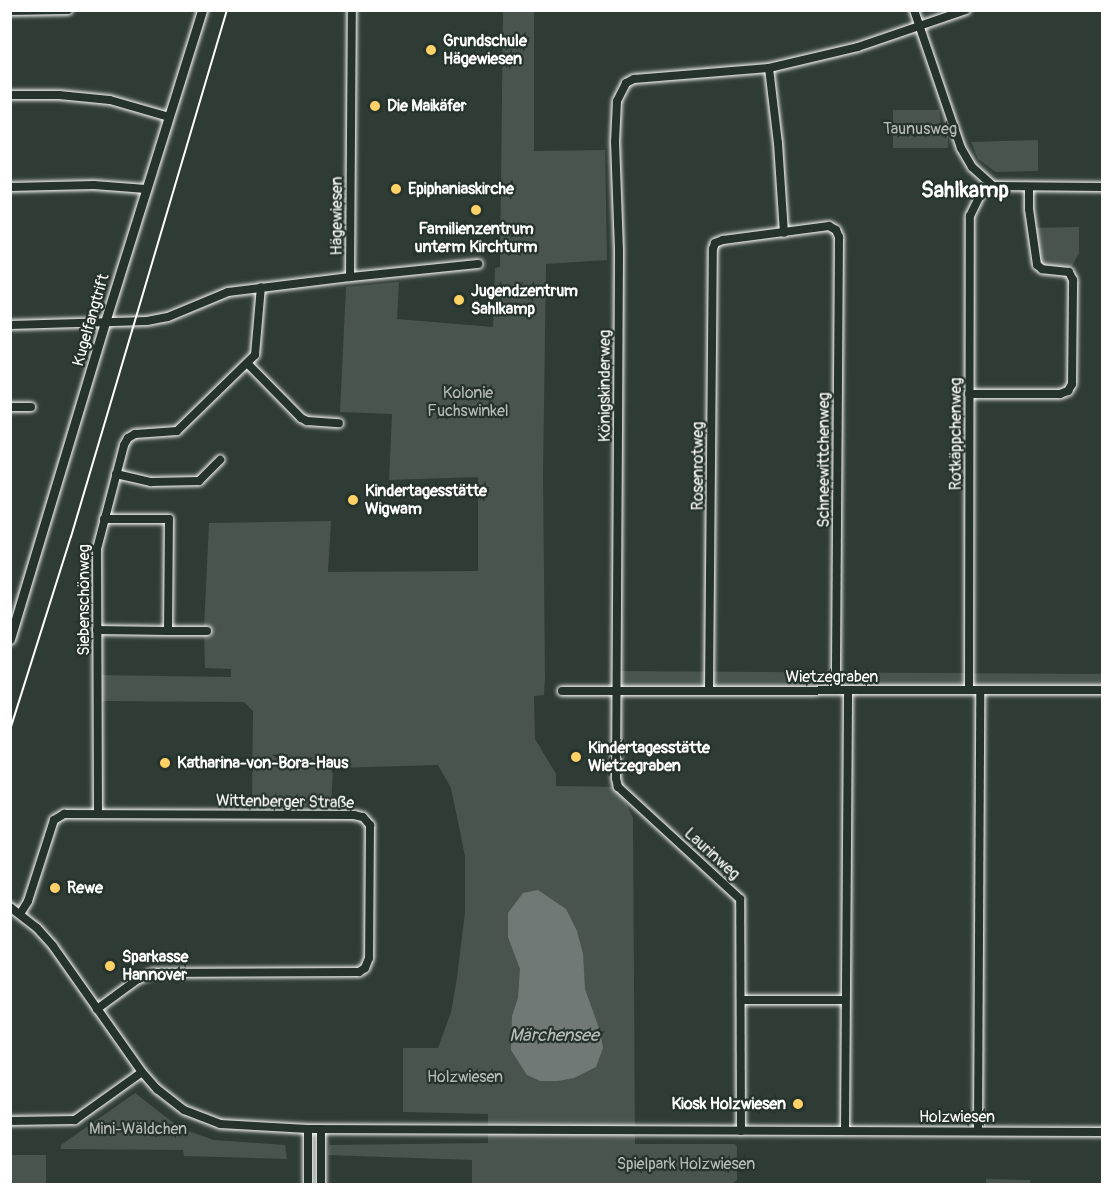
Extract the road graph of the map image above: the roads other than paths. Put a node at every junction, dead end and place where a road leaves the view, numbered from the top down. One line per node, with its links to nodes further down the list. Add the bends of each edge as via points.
1 (68, 10): 5 (street)
2 (352, 10): 18 (street, Hägewiesen)
3 (914, 10): 7 (street)
4 (966, 10): 7 (street)
5 (10, 11)
6 (200, 11): 10 (street, Kugelfangtrift)
7 (920, 26): 8 (street, via 858,47); 11 (street, via 966,158)
8 (769, 68): 16 (street); 41 (street, Königskinderweg, via 642,78 626,83 618,100)
9 (10, 95): 10 (street, via 92,98)
10 (169, 117): 15 (street, Kugelfangtrift)
11 (993, 186): 13 (street); 23 (street, Rotkäppchenweg, via 981,194 970,216)
12 (10, 187): 15 (street, via 94,185)
13 (1029, 187): 14 (street); 23 (street, via 1037,265 1069,272 1073,280 1072,384 1060,394)
14 (1102, 187)
15 (146, 189): 20 (street, Kugelfangtrift)
16 (784, 233): 34 (street, Rosenrotweg, via 715,243); 35 (street, Schneewittchenweg, via 829,226 839,237)
17 (478, 264): 18 (street)
18 (350, 277): 19 (street, Hägewiesen)
19 (261, 287): 20 (street, Hägewiesen, via 228,292 157,320); 22 (street, Siebenschönweg, via 258,347)
20 (105, 322): 21 (street, Hägewiesen); 33 (street, Kugelfangtrift)
21 (10, 325)
22 (247, 363): 26 (street, via 307,421); 28 (street, Siebenschönweg, via 177,431 128,438)
23 (969, 394): 37 (street, Rotkäppchenweg)
24 (10, 407): 25 (street)
25 (32, 407)
26 (339, 423)
27 (220, 460): 28 (street, via 199,481 151,482)
28 (116, 474): 29 (street, Siebenschönweg)
29 (104, 519): 30 (street, Siebenschönweg, via 97,549); 31 (street, via 169,519)
30 (97, 630): 31 (street); 42 (street, Siebenschönweg)
31 (168, 631): 32 (street)
32 (207, 631)
33 (10, 639)
34 (709, 690): 35 (street, Wietzegraben); 41 (street, Wietzegraben)
35 (836, 690): 36 (street, Wietzegraben)
36 (848, 690): 37 (street, Wietzegraben); 46 (street)
37 (969, 690): 38 (street, Wietzegraben)
38 (980, 690): 39 (street, Wietzegraben); 54 (street)
39 (1102, 690)
40 (562, 691): 41 (street, Wietzegraben)
41 (616, 691): 45 (street, Laurinweg, via 618,787 740,899)
42 (98, 814): 44 (street, Wittenberger Straße, via 64,814 54,820 28,901); 47 (street, Wittenberger Straße, via 354,815 363,817 370,825 372,852 369,958 359,972 153,973 138,979)
43 (10, 907): 44 (street, Holzwiesen)
44 (20, 914): 47 (street, Holzwiesen, via 53,946)
45 (742, 1000): 46 (street); 52 (street, Laurinweg)
46 (844, 1000): 53 (street)
47 (97, 1009): 48 (street, Holzwiesen)
48 (142, 1072): 49 (street, via 75,1120); 50 (street, Holzwiesen, via 168,1099 204,1120 238,1127)
49 (10, 1121)
50 (308, 1128): 51 (street, Holzwiesen); 56 (street)
51 (321, 1129): 52 (street, Holzwiesen); 57 (street)
52 (741, 1131): 53 (street, Holzwiesen)
53 (844, 1131): 54 (street, Holzwiesen)
54 (978, 1131): 55 (street, Holzwiesen)
55 (1102, 1132)
56 (308, 1185)
57 (321, 1185)

